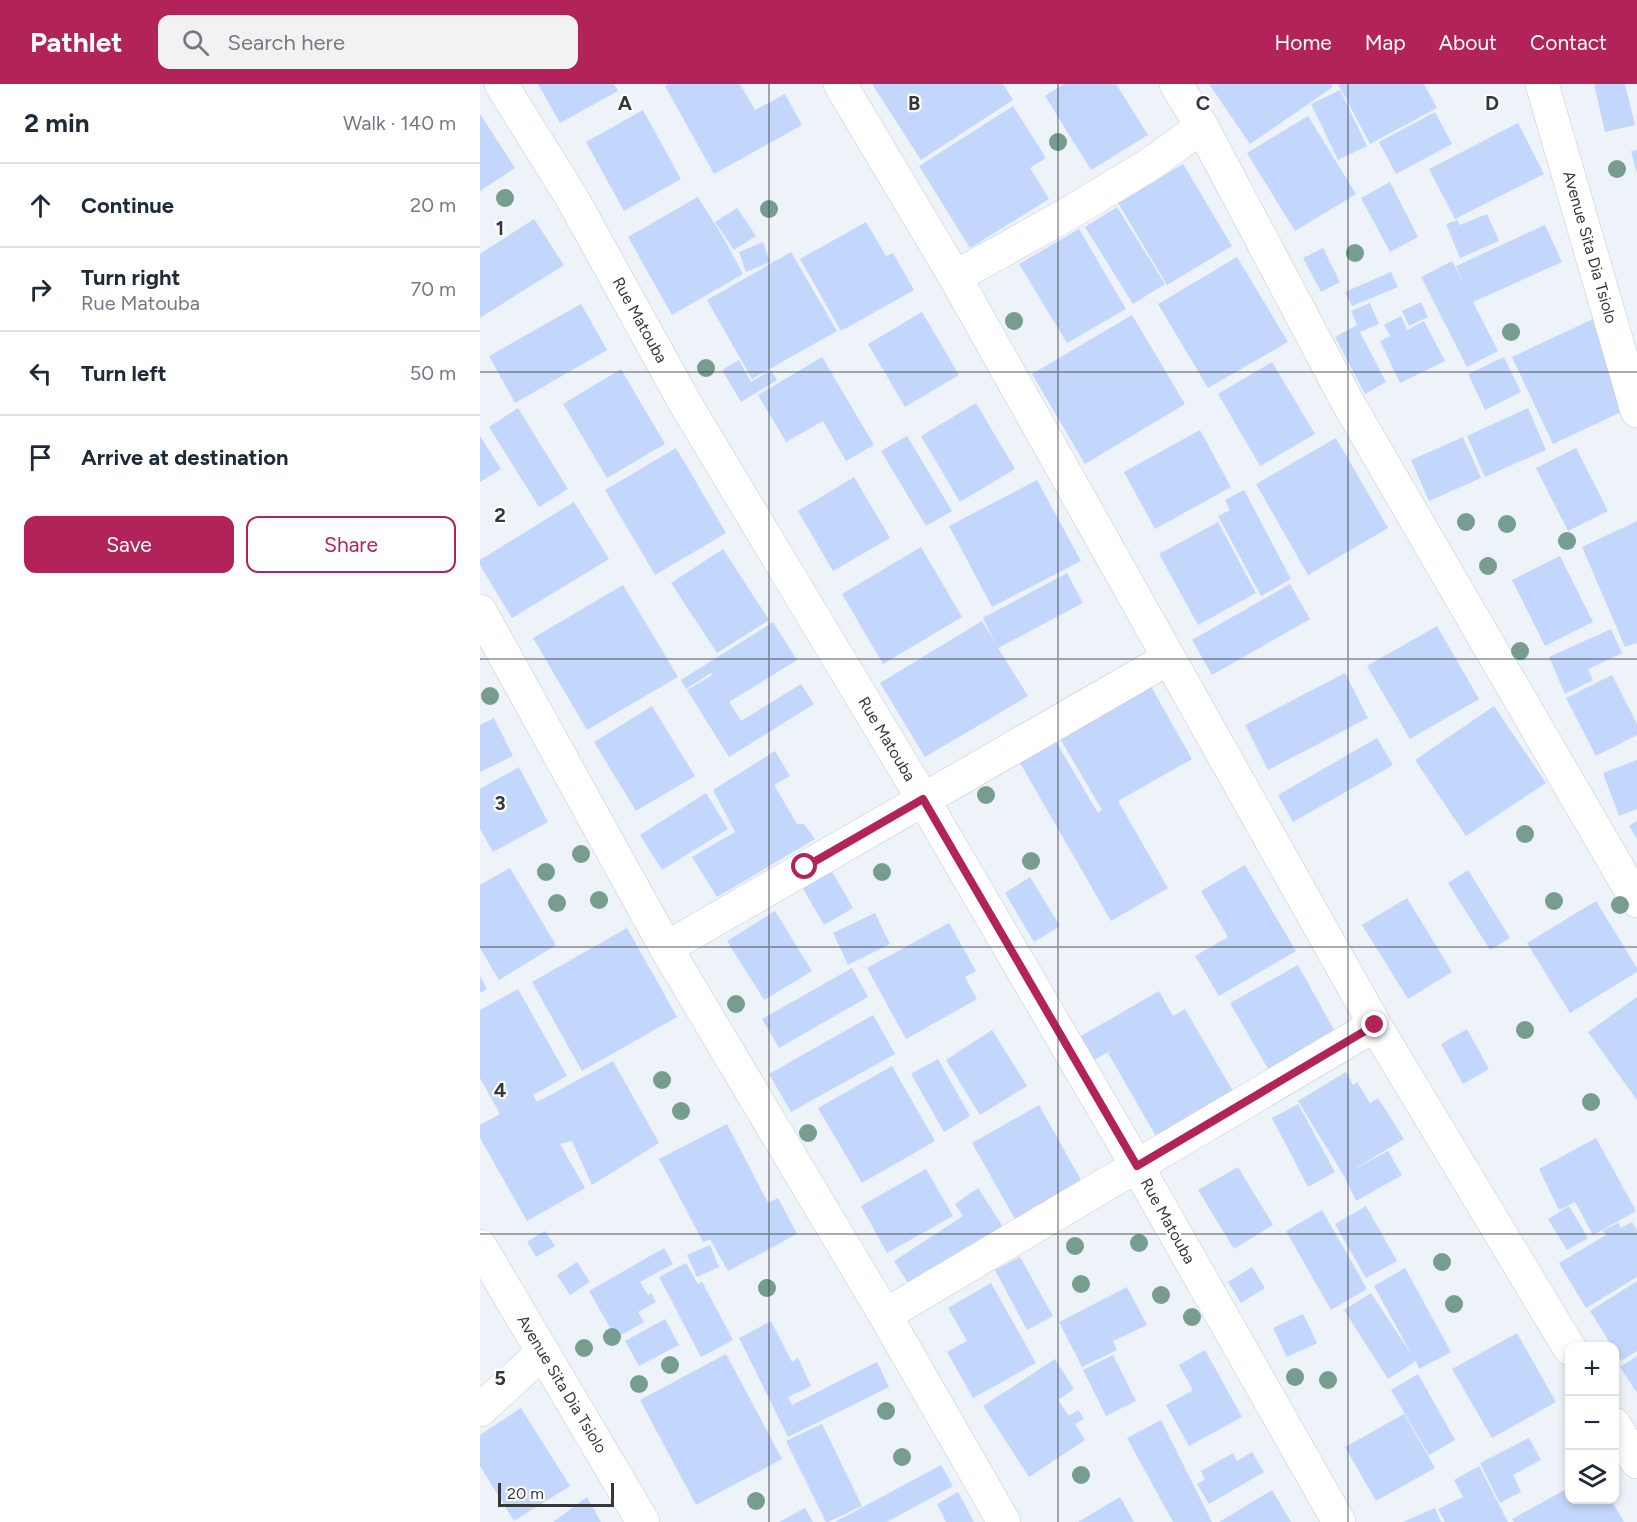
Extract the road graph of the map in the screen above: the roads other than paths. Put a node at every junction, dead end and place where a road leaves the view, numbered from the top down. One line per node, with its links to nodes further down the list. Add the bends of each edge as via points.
1 (501, 84): 10 (street, Rue Matouba, via 572,198 685,403)
2 (840, 84): 6 (street)
3 (1176, 84): 5 (street)
4 (1542, 84): 7 (street, Avenue Sita Dia Tsiolo)
5 (1202, 127): 6 (street, via 1149,165); 11 (street, via 1347,401)
6 (955, 277): 9 (street)
7 (1637, 411)
8 (480, 611): 12 (street)
9 (1168, 658): 10 (street); 13 (street)
10 (923, 799): 12 (street); 14 (street, Rue Matouba)
11 (1637, 901)
12 (666, 948): 16 (street)
13 (1375, 1025): 14 (street); 17 (street)
14 (1137, 1166): 16 (street); 24 (street, Rue Matouba)
15 (480, 1246): 18 (street, Avenue Sita Dia Tsiolo)
16 (885, 1316): 23 (street)
17 (1565, 1342)
18 (543, 1352): 19 (street); 22 (street, Avenue Sita Dia Tsiolo)
19 (480, 1410)
20 (1619, 1432): 21 (street)
21 (1637, 1462)
22 (644, 1522)
23 (1004, 1522)
24 (1338, 1522)

